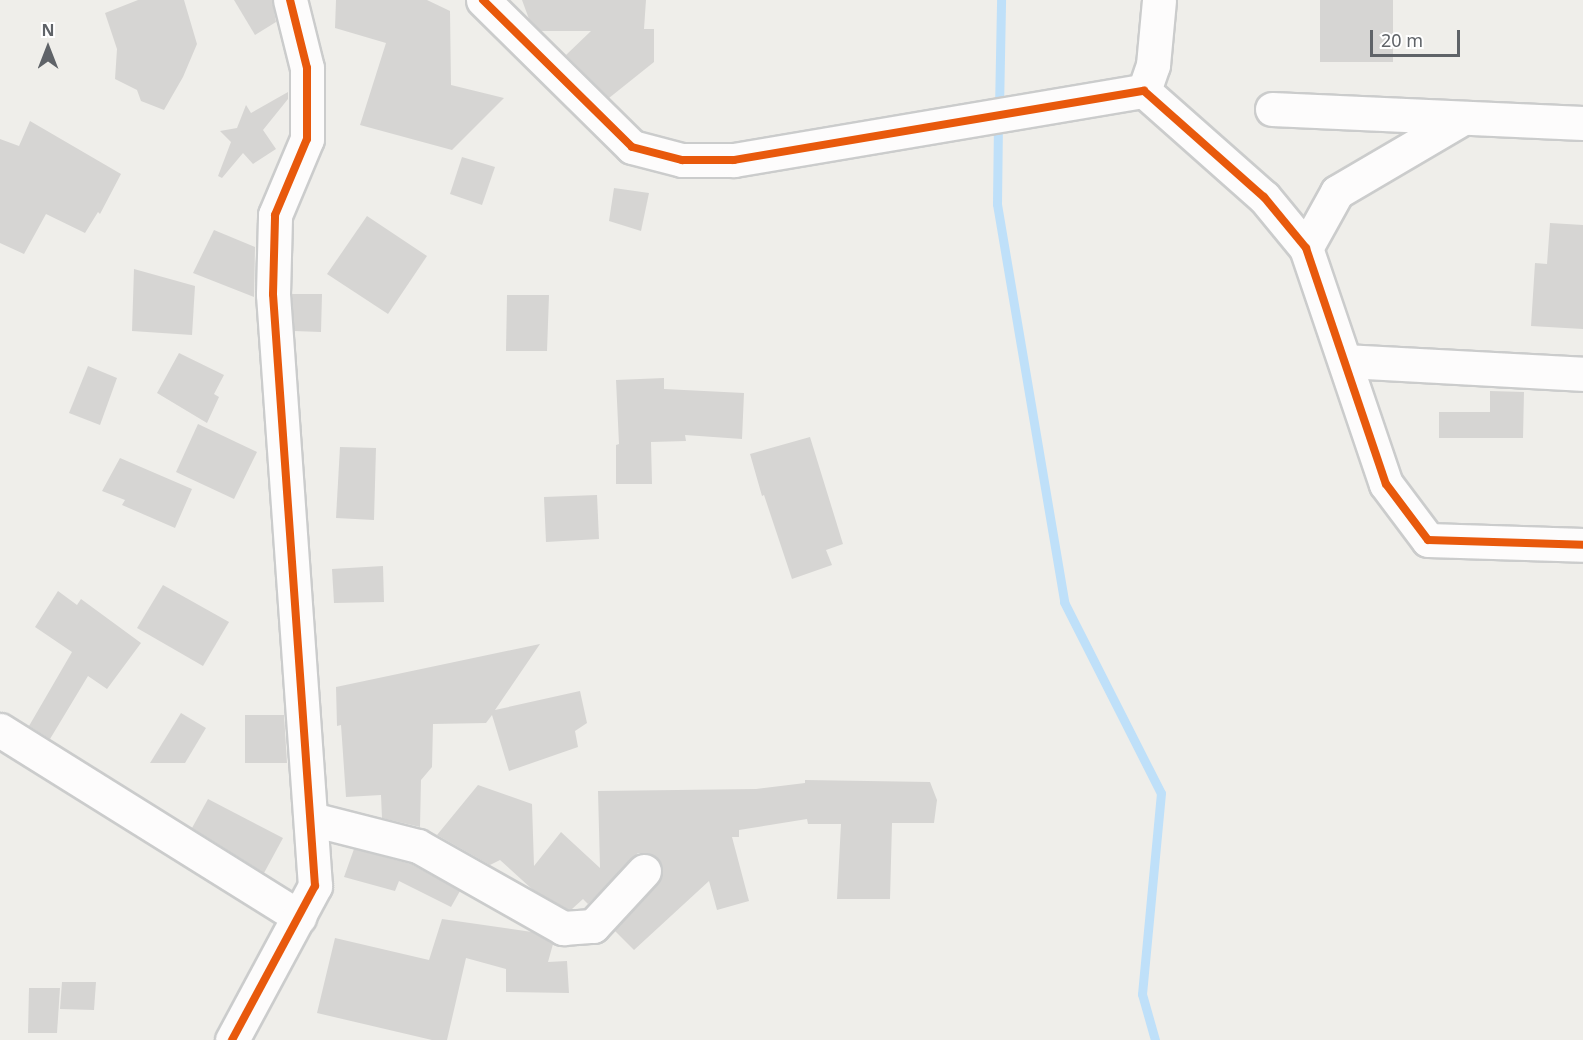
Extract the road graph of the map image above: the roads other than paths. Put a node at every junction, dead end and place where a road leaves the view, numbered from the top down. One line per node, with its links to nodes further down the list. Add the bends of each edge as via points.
1 (290, 0): 13 (street, via 307,68 307,139 275,215 273,294)
2 (483, 0): 4 (street, via 632,147 682,160 734,160)
3 (1159, 0): 4 (street, via 1153,65)
4 (1144, 91): 8 (street, via 1264,196)
5 (1272, 109): 6 (street)
6 (1462, 118): 7 (street); 8 (street, via 1337,192)
7 (1583, 123)
8 (1306, 248): 9 (street)
9 (1346, 361): 10 (street); 11 (street, via 1386,484 1428,540)
10 (1583, 374)
11 (1583, 544)
12 (0, 730): 15 (street)
13 (312, 819): 14 (street, via 418,846 563,928 593,926); 15 (street, via 315,886)
14 (644, 871)
15 (299, 917): 16 (street)
16 (232, 1040)

